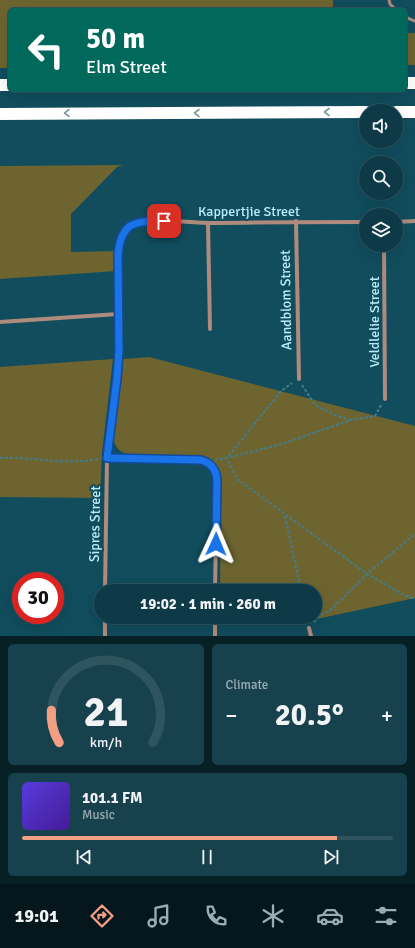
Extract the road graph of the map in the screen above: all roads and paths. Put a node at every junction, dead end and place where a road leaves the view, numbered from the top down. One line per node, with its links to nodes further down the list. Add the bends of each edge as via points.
1 (359, 112): 4 (highway, one-way to 4)
2 (403, 112): 3 (highway)
3 (415, 112)
4 (0, 114)
5 (296, 221): 7 (street, Kappertjie Street); 9 (street, Kappertjie Street); 14 (street, Aandblom Street)
6 (415, 221): 8 (street)
7 (359, 222)
8 (403, 222)
9 (208, 223): 11 (street, Kappertjie Street, via 150,221 127,228 119,242); 13 (street)
10 (384, 252): 15 (street, Veldlelie Street)
11 (118, 314): 12 (street); 18 (street, Kappertjie Street, via 117,378)
12 (0, 322)
13 (210, 329)
14 (299, 379): 16 (path, via 315,404); 19 (path, via 281,391)
15 (385, 399): 16 (path, via 375,416)
16 (351, 420): 19 (path, via 282,444)
17 (0, 458): 18 (path, via 45,461)
18 (107, 458): 20 (street); 24 (street, Sipres Street)
19 (227, 458): 20 (path); 21 (path, via 237,479)
20 (206, 462): 25 (street, via 214,470 217,480)
21 (285, 515): 23 (path); 26 (path)
22 (415, 534): 23 (path)
23 (367, 574): 27 (path, via 404,596); 30 (path)
24 (106, 584)
25 (215, 584)
26 (300, 584)
27 (415, 599)
28 (105, 624): 31 (street)
29 (215, 624): 32 (street)
30 (309, 628): 33 (street)
31 (105, 636)
32 (215, 636)
33 (311, 636)

